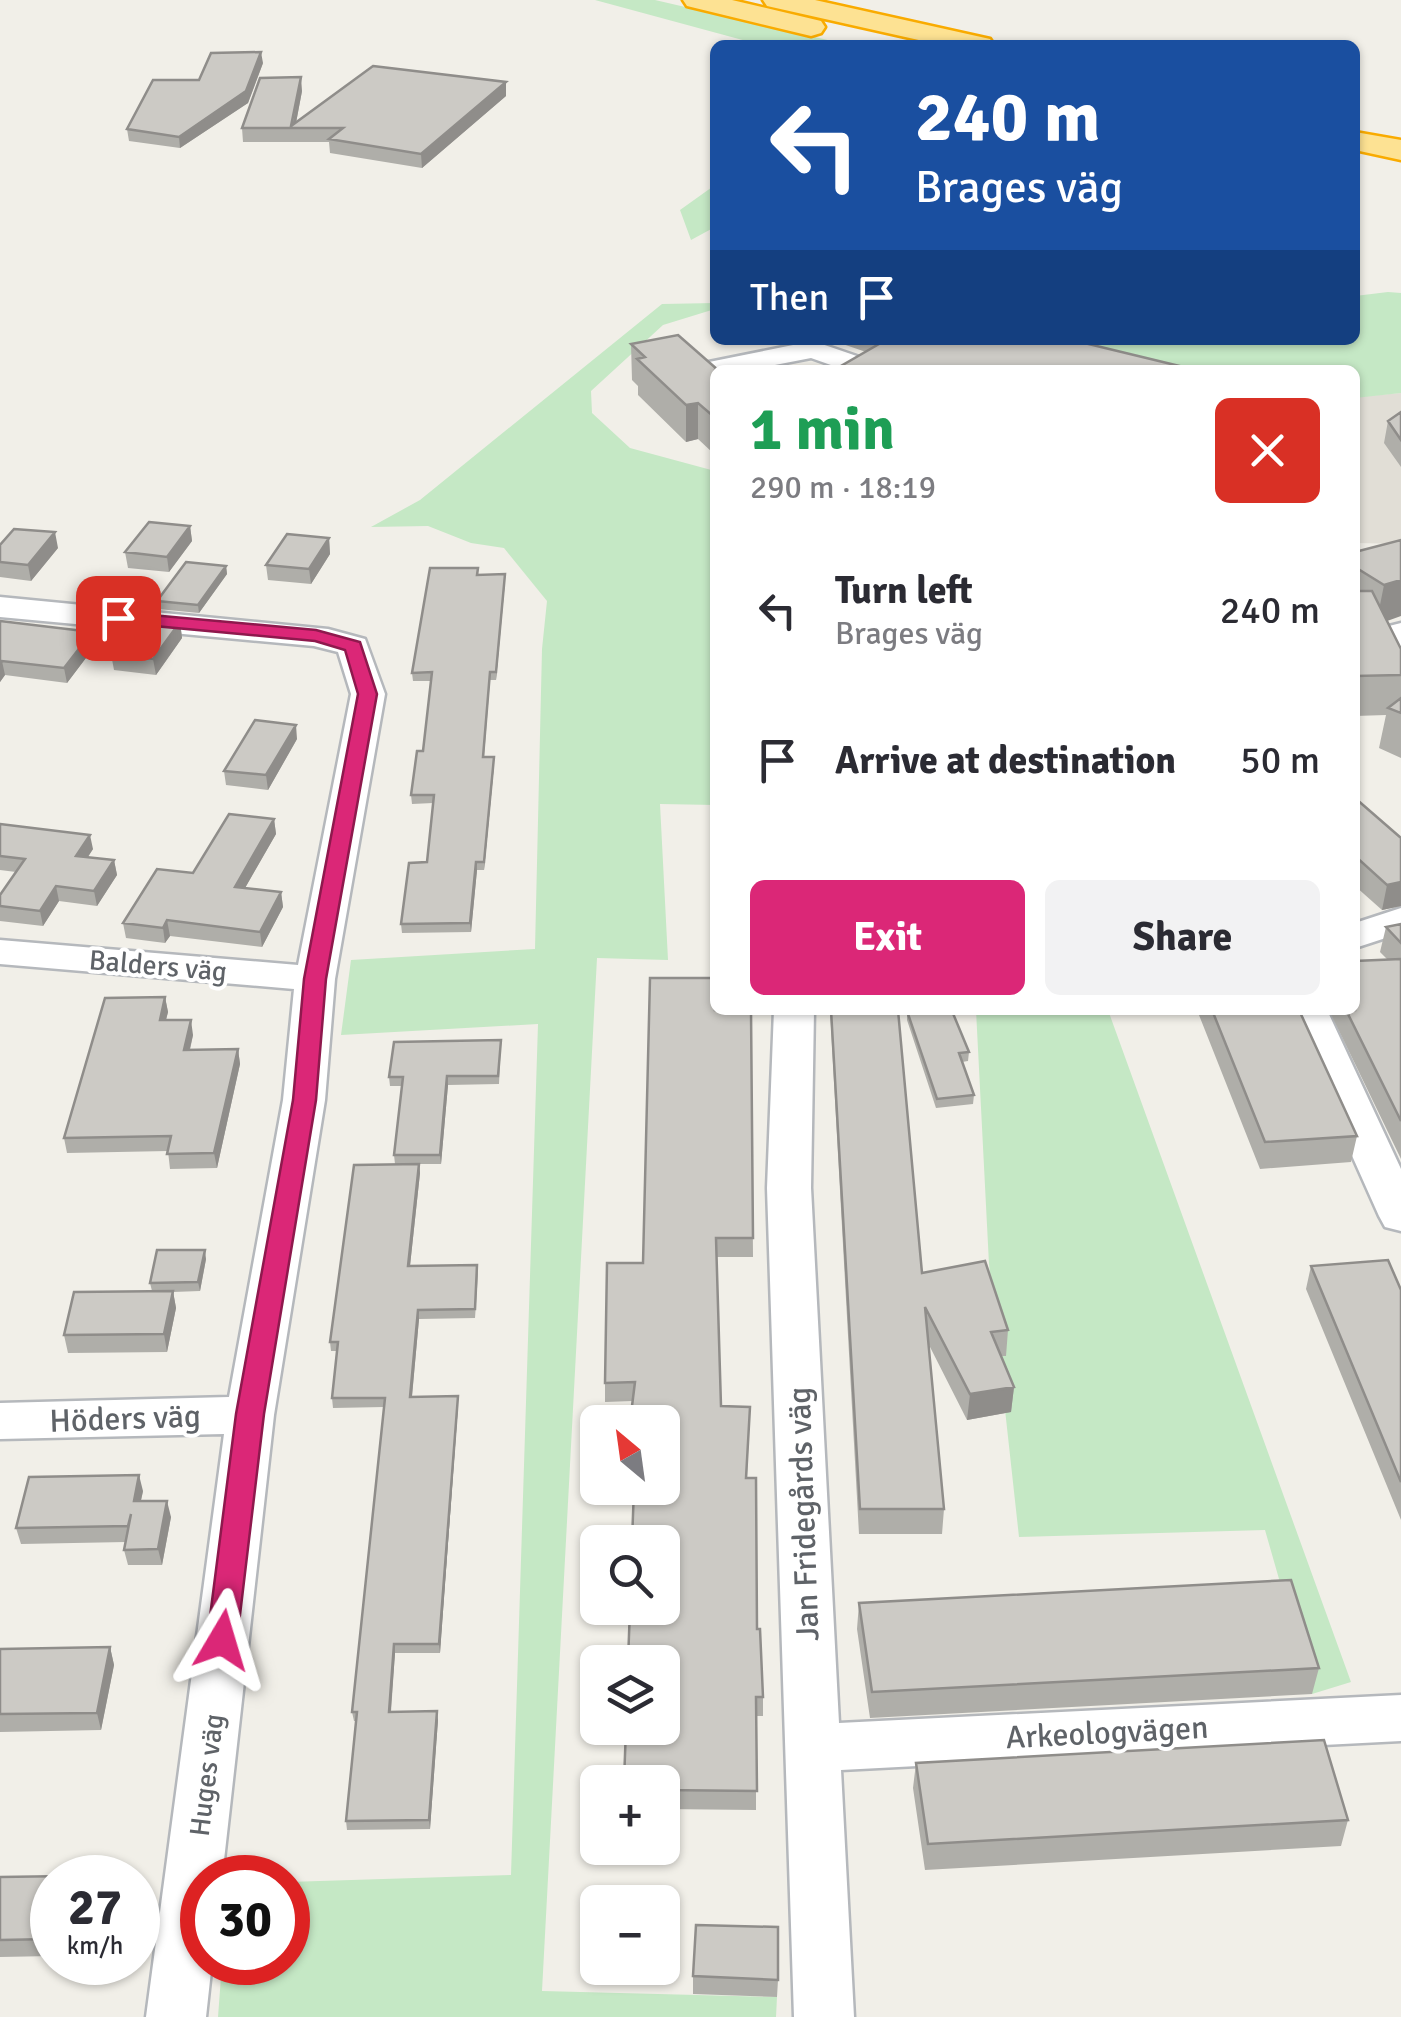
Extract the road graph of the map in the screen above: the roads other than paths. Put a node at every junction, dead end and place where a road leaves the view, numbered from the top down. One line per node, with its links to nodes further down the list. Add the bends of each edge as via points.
1 (697, 0): 3 (highway)
2 (777, 0): 4 (highway)
3 (870, 40)
4 (957, 40)
5 (1360, 122): 6 (highway)
6 (1401, 130)
7 (1360, 142): 8 (highway)
8 (1401, 150)
9 (734, 365): 10 (street, via 813,349)
10 (856, 365)
11 (0, 607): 17 (street, Huges väg, via 316,636 354,646 368,694)
12 (1401, 633): 13 (street, via 1390,636)
13 (1401, 660)
14 (1401, 920): 15 (street)
15 (1360, 934)
16 (0, 952): 17 (street, Balders väg)
17 (315, 979): 21 (street, Huges väg, via 304,1100)
18 (794, 1015): 24 (street, Jan Fridegårds väg, via 789,1188)
19 (1310, 1015): 20 (street)
20 (1401, 1216)
21 (250, 1414): 22 (street, Höders väg); 25 (street, Huges väg)
22 (0, 1421)
23 (1401, 1718): 24 (street, Arkeologvägen)
24 (813, 1748): 26 (street, Jan Fridegårds väg)
25 (176, 2017)
26 (824, 2017)

